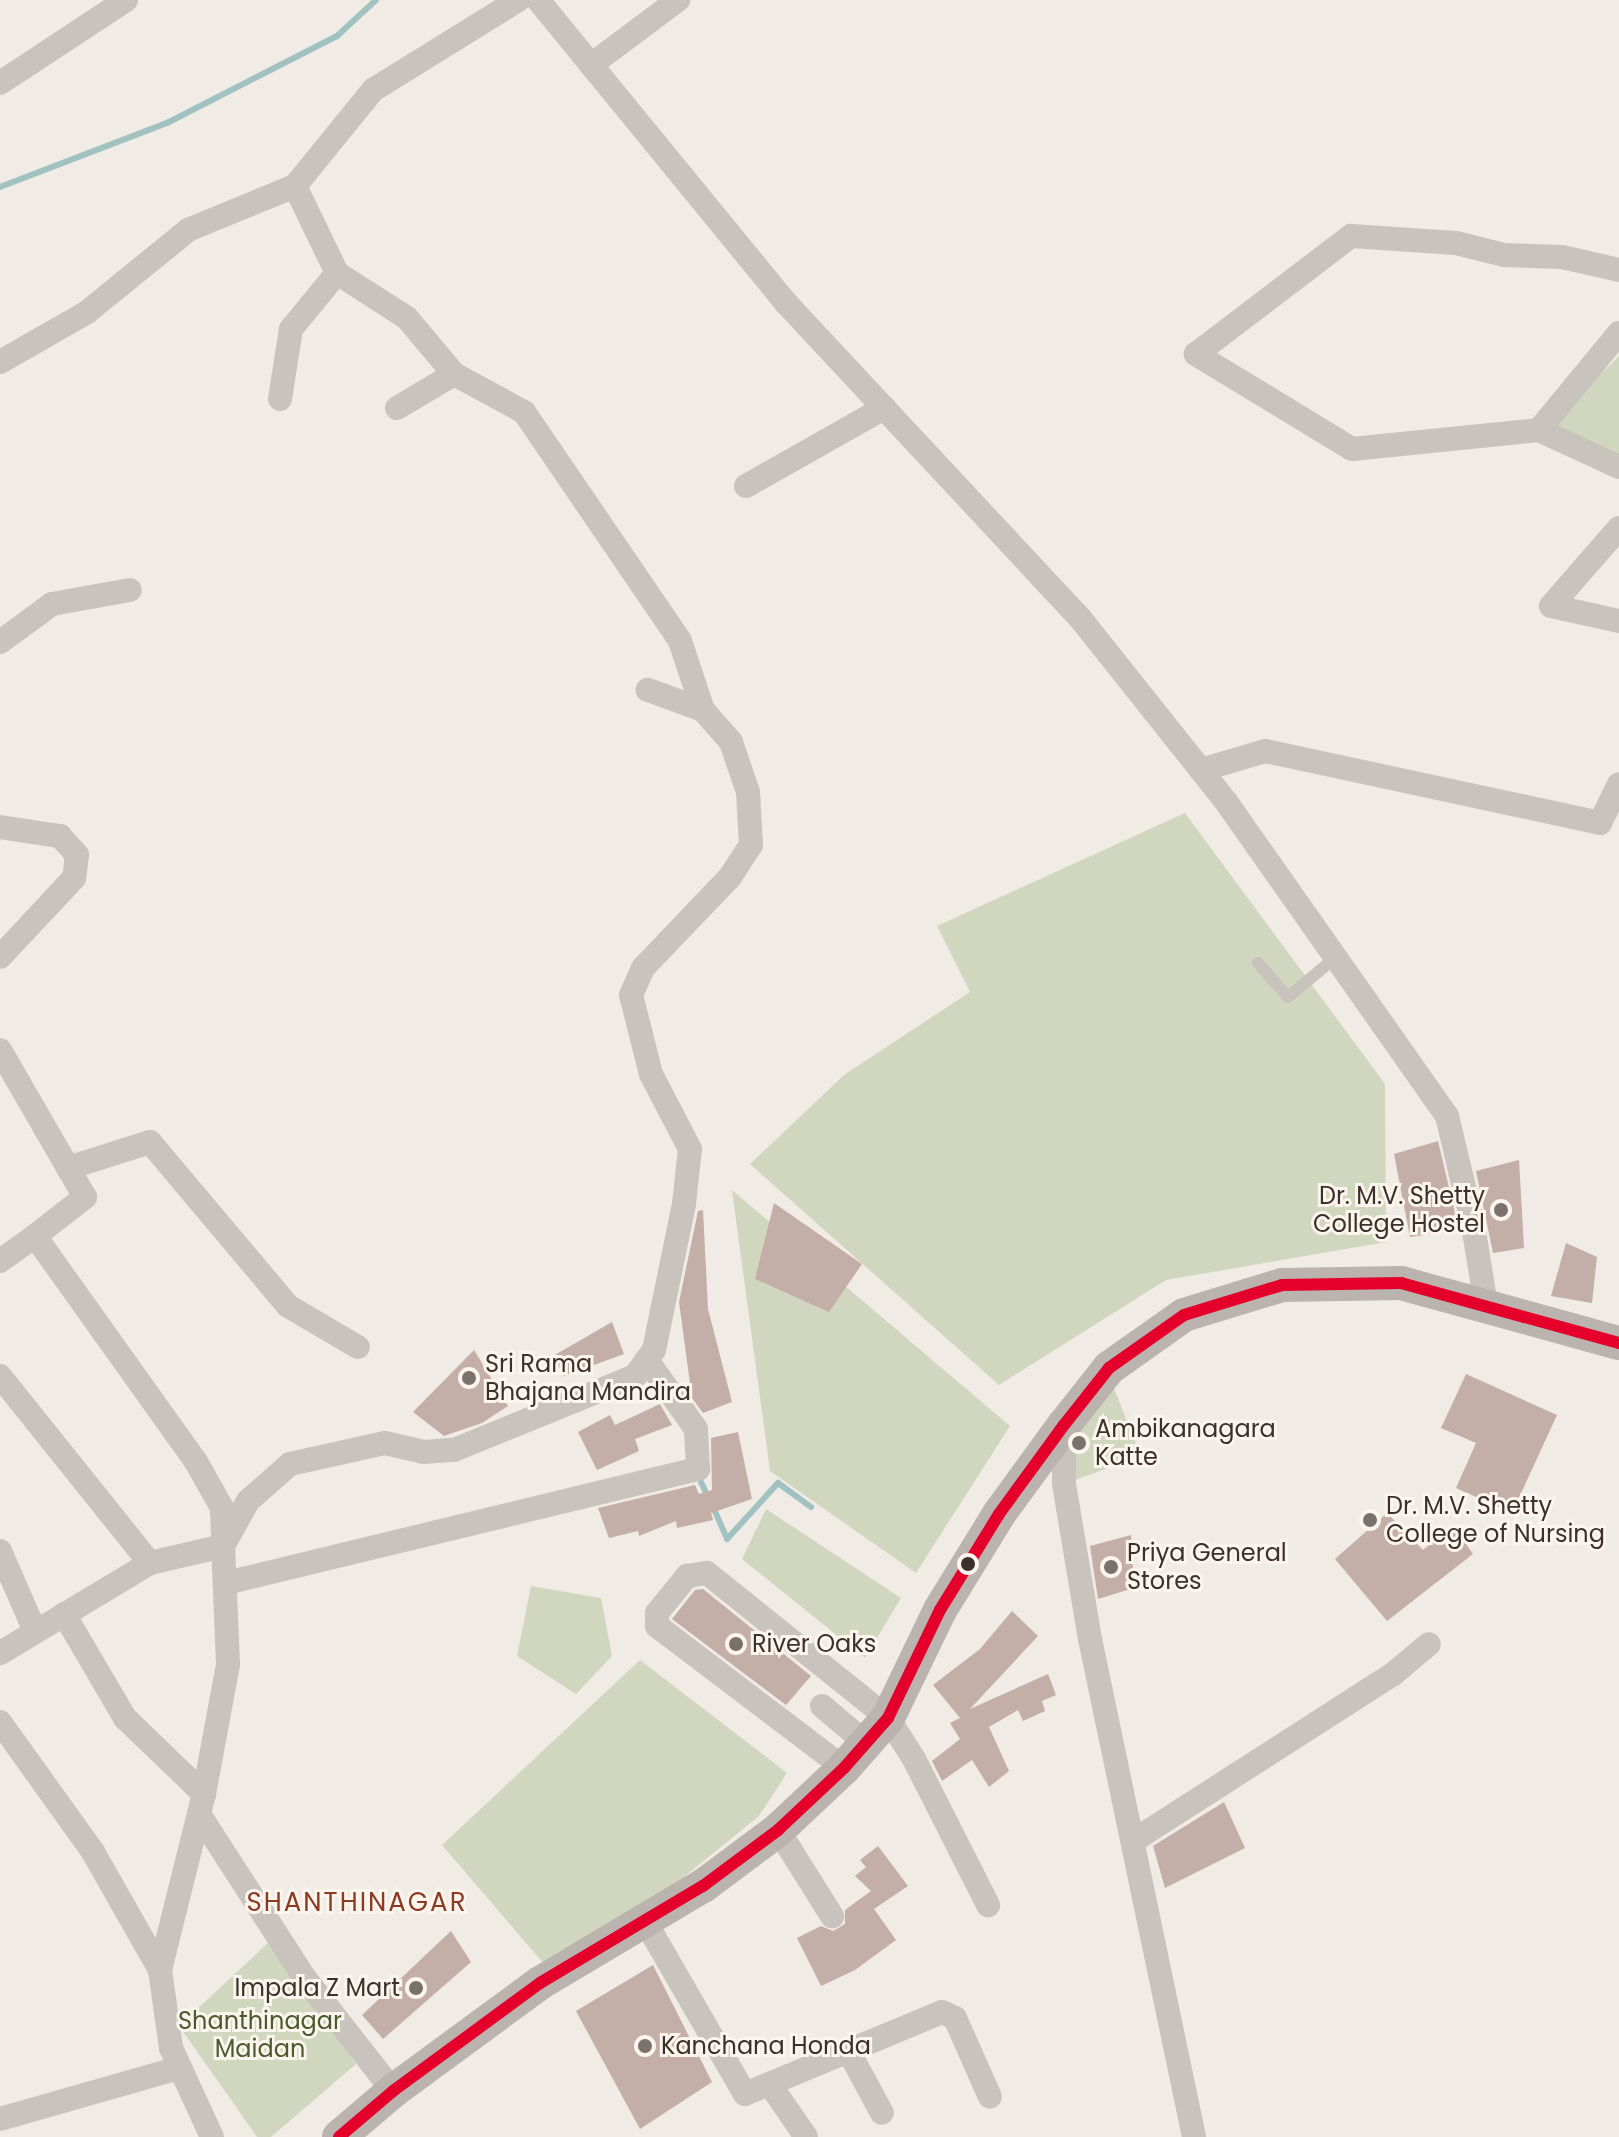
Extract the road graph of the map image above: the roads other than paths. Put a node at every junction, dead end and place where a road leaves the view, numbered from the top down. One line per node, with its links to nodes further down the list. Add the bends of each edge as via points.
1 (126, 0): 6 (street)
2 (518, 0): 7 (street, via 373,90)
3 (538, 0): 5 (street)
4 (678, 0): 5 (street)
5 (591, 65): 15 (street, via 787,304)
6 (0, 83)
7 (295, 186): 9 (street); 11 (street, via 188,230 86,313)
8 (1619, 270): 16 (street, via 1456,243 1351,236 1196,354 1352,449)
9 (337, 273): 12 (street, via 407,318); 13 (street, via 291,329)
10 (1619, 333): 16 (street)
11 (0, 362)
12 (454, 374): 14 (street); 24 (street, via 524,412 680,641)
13 (280, 399)
14 (397, 408)
15 (884, 408): 18 (street); 25 (street, via 1080,618)
16 (1539, 430): 17 (street)
17 (1619, 467)
18 (746, 486)
19 (1619, 528): 21 (street, via 1551,606)
20 (130, 590): 22 (street, via 52,604)
21 (1619, 621)
22 (0, 642)
23 (648, 690): 24 (street)
24 (703, 710): 37 (street, via 731,742 748,792 751,845 730,877 643,968 631,995 651,1074 690,1149 678,1233 654,1350)
25 (1201, 770): 26 (street, via 1265,751 1600,823); 29 (street)
26 (1619, 784)
27 (0, 827): 28 (street, via 60,836 77,855 74,878)
28 (0, 957)
29 (1336, 957): 30 (lane, via 1288,997); 34 (street, via 1447,1116)
30 (1258, 963)
31 (0, 1050): 32 (street)
32 (68, 1168): 33 (street, via 85,1197); 36 (street, via 150,1142 190,1187 210,1220 288,1306)
33 (14, 1245): 40 (street, via 195,1460 222,1508)
34 (1486, 1305): 35 (main road); 39 (main road, via 1401,1283 1282,1285 1184,1315 1109,1368)
35 (1619, 1343)
36 (358, 1347)
37 (647, 1360): 40 (street, via 635,1376 454,1450 423,1452 385,1443 290,1464 248,1501); 43 (street, via 696,1429 698,1469)
38 (0, 1376): 42 (street)
39 (1064, 1425): 50 (main road, via 940,1610); 53 (street, via 1064,1484)
40 (223, 1546): 42 (street); 43 (street)
41 (0, 1551): 45 (street)
42 (150, 1563): 44 (street)
43 (226, 1583): 51 (street, via 228,1664)
44 (64, 1614): 45 (street); 51 (street, via 125,1718)
45 (35, 1631): 47 (street)
46 (1429, 1644): 53 (street, via 1392,1675)
47 (0, 1653)
48 (822, 1706): 50 (street)
49 (0, 1722): 57 (street, via 93,1852)
50 (866, 1743): 50 (street, via 657,1626 657,1613 687,1576 707,1573); 52 (main road); 54 (street, via 914,1759)
51 (201, 1804): 57 (street); 61 (street, via 304,1977)
52 (778, 1830): 55 (street); 56 (main road)
53 (1133, 1841): 68 (street)
54 (988, 1905)
55 (832, 1916)
56 (645, 1921): 60 (street, via 740,2091 752,2094); 61 (main road, via 540,1983)
57 (160, 1970): 59 (street, via 171,2048)
58 (849, 2052): 60 (street); 62 (street, via 949,2013); 63 (street)
59 (179, 2068): 64 (street); 65 (street)
60 (771, 2086): 67 (street)
61 (393, 2091): 66 (main road)
62 (990, 2097)
63 (882, 2113)
64 (0, 2119)
65 (212, 2137)
66 (339, 2137)
67 (806, 2137)
68 (1194, 2137)

